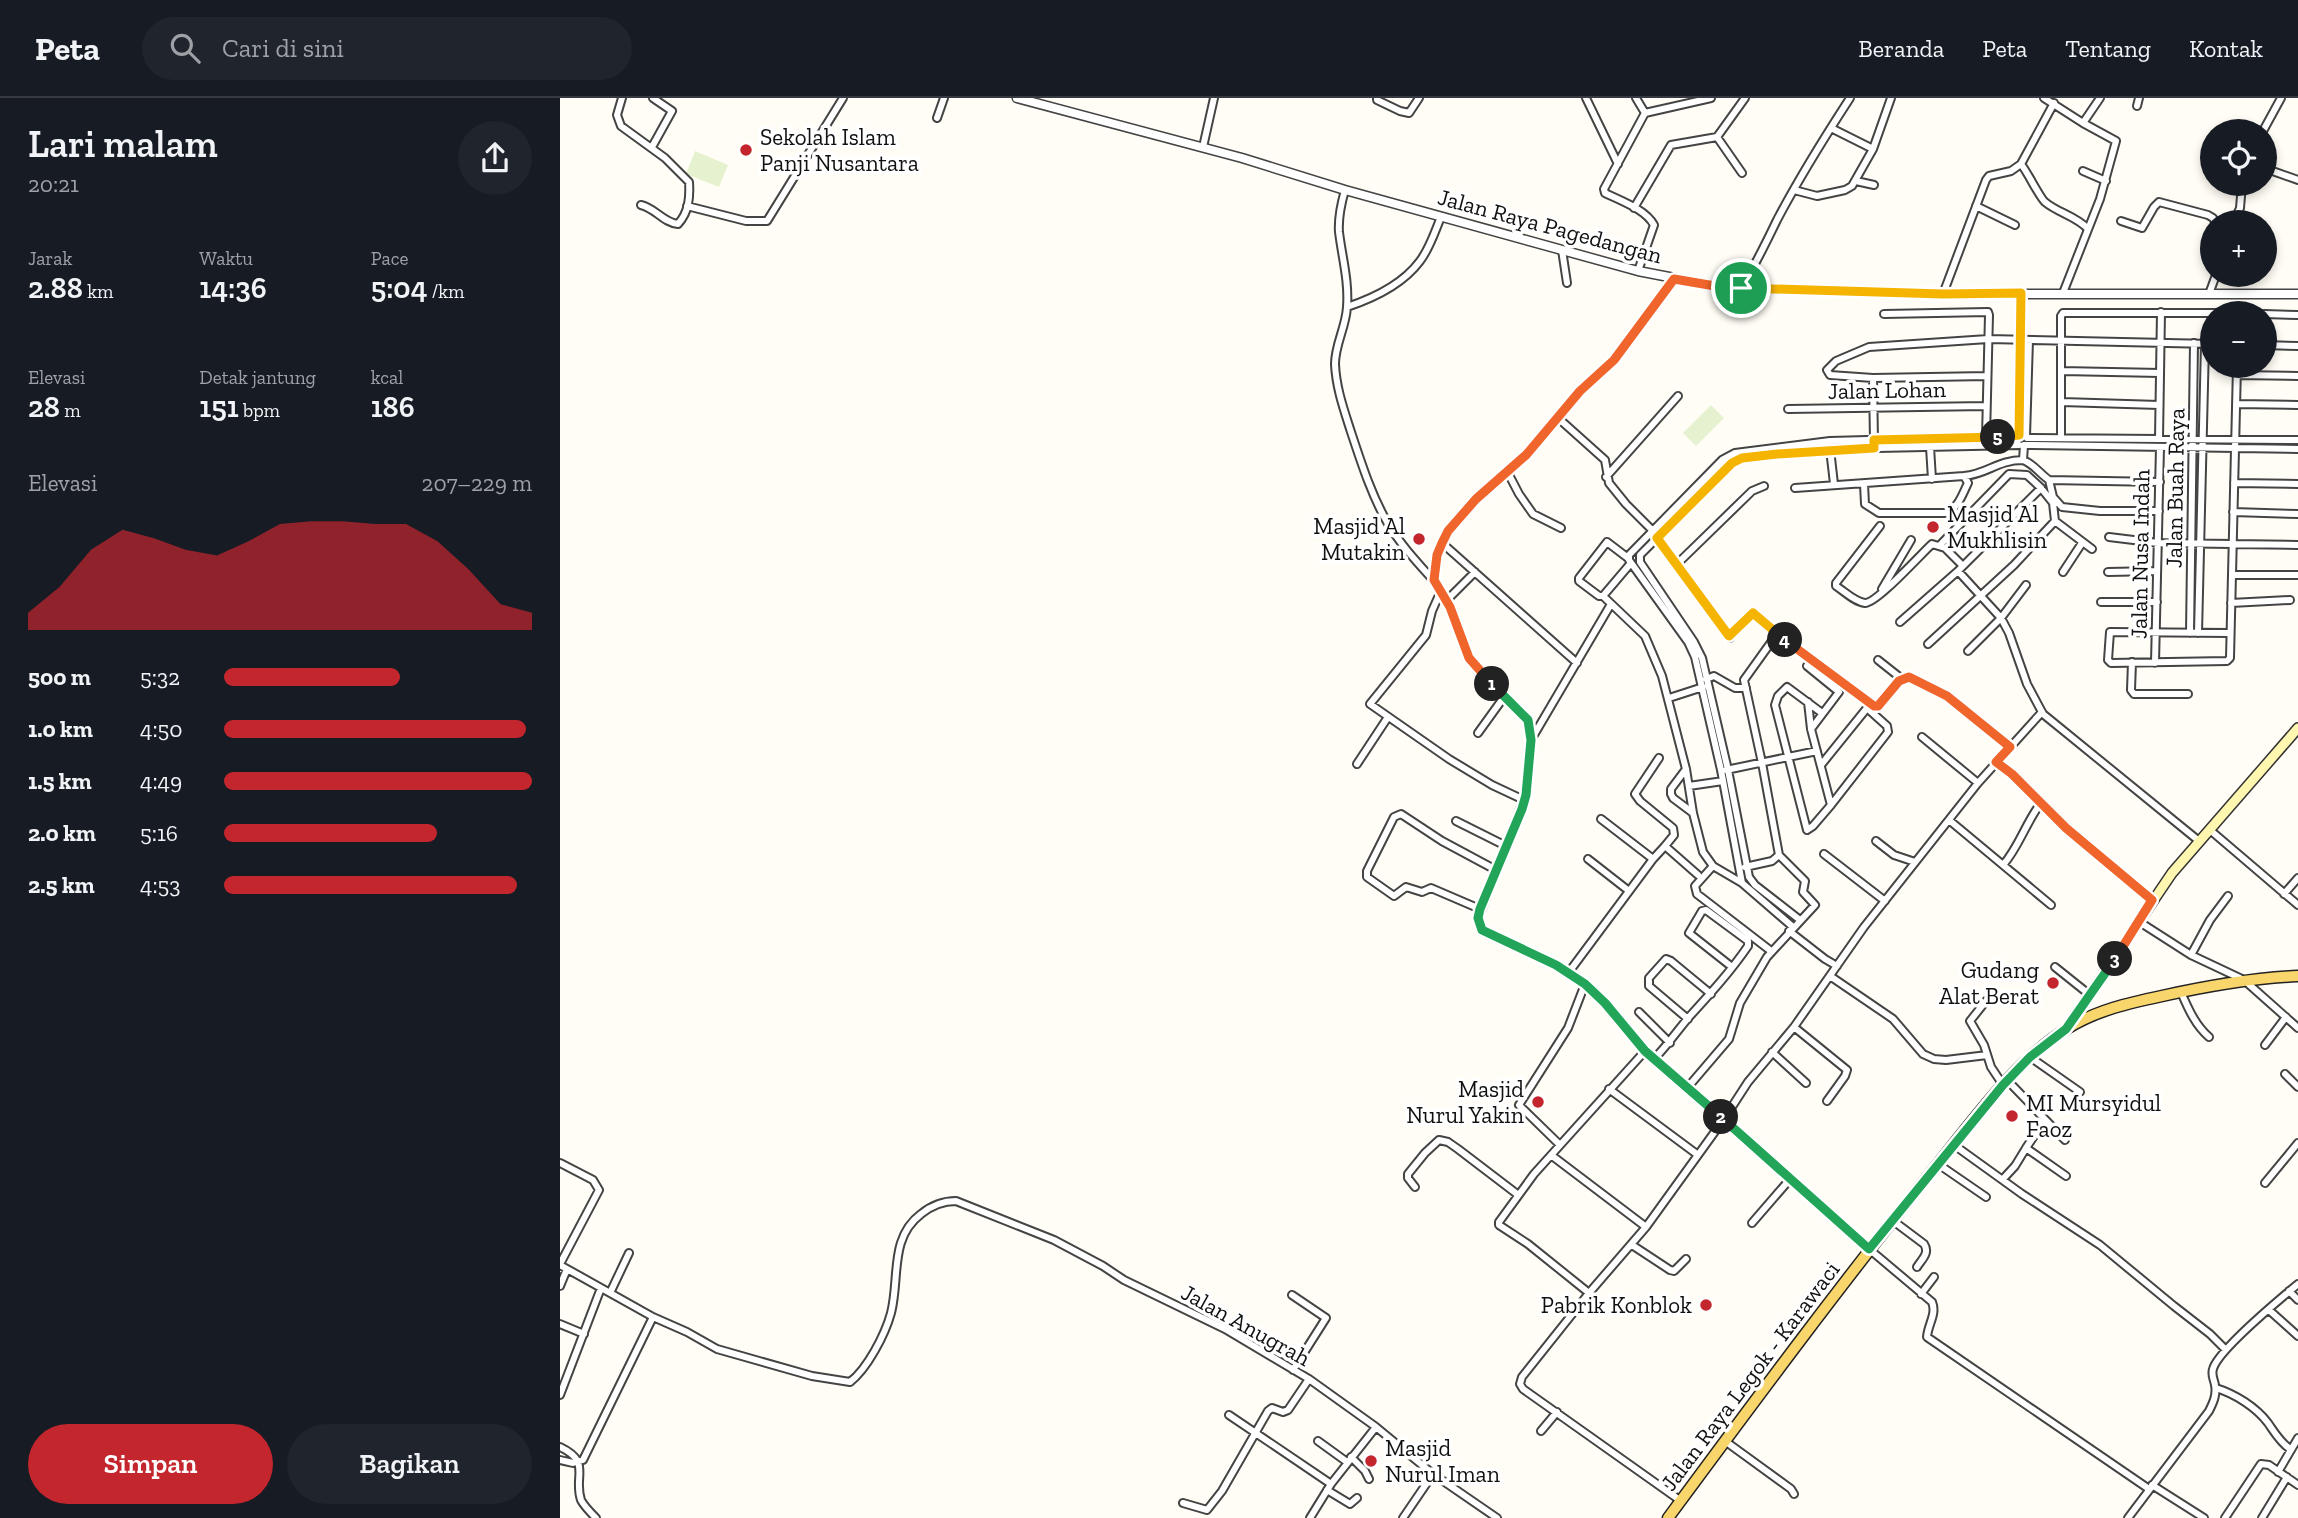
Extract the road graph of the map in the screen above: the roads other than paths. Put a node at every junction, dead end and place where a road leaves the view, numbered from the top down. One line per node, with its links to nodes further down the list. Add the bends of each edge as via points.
1 (622, 98): 26 (street, via 617,114 621,126)
2 (653, 98): 26 (street, via 672,111)
3 (843, 98): 41 (street, via 769,220 746,221)
4 (944, 98): 21 (street)
5 (1017, 98): 18 (street, Jalan Raya Pagedangan)
6 (1214, 98): 27 (street)
7 (1377, 98): 8 (street, via 1409,113)
8 (1419, 98)
9 (1586, 98): 29 (street)
10 (1636, 98): 20 (street)
11 (1712, 98): 20 (street)
12 (1745, 98): 25 (street)
13 (1850, 98): 24 (street)
14 (1891, 98): 28 (street)
15 (2044, 98): 19 (street)
16 (2100, 98): 23 (street)
17 (2281, 98): 22 (street)
18 (1040, 101): 27 (street, Jalan Raya Pagedangan)
19 (2054, 103): 23 (street); 30 (street)
20 (1645, 113): 29 (street)
21 (937, 118)
22 (2270, 119)
23 (2082, 123): 36 (street, via 2116,141)
24 (1830, 128): 28 (street); 39 (street)
25 (1717, 137): 32 (street); 43 (street, via 1671,145)
26 (652, 148): 41 (street, via 689,182)
27 (1203, 148): 38 (street, Jalan Raya Pagedangan)
28 (1873, 149): 35 (street)
29 (1618, 164): 43 (street, via 1604,191)
30 (2021, 164): 42 (street, via 2011,172 1989,176); 48 (street, via 2043,201)
31 (2083, 171): 36 (street)
32 (1742, 173)
33 (2277, 173): 34 (street)
34 (2298, 180)
35 (1856, 181): 37 (street); 39 (street, via 1845,190 1817,196)
36 (2106, 181): 48 (street)
37 (1874, 185)
38 (1345, 190): 45 (street, Jalan Raya Pagedangan); 60 (street, via 1339,230)
39 (1794, 190): 54 (street)
40 (641, 205): 41 (street, via 675,224 683,219)
41 (688, 206)
42 (1976, 206): 47 (street); 57 (street)
43 (1634, 208): 50 (street, via 1654,225)
44 (2200, 213): 46 (street, via 2159,202 2142,228)
45 (1441, 216): 49 (street, Jalan Raya Pagedangan); 60 (street, via 1414,268 1379,296)
46 (2122, 221)
47 (2015, 225)
48 (2088, 229): 56 (street)
49 (1562, 250): 50 (street, Jalan Raya Pagedangan); 52 (street)
50 (1637, 271): 51 (street, Jalan Raya Pagedangan)
51 (1674, 279): 54 (street, Jalan Raya Pagedangan); 91 (street, via 1614,360)
52 (1567, 283)
53 (2212, 287): 58 (street)
54 (1741, 288): 57 (street, Jalan Raya Pagedangan)
55 (2021, 293): 56 (street, Jalan Raya Pagedangan); 57 (street, Jalan Raya Pagedangan); 67 (street)
56 (2063, 293): 58 (street, Jalan Raya Pagedangan)
57 (1943, 294)
58 (2209, 294): 59 (street, Jalan Raya Pagedangan)
59 (2298, 294)
60 (1347, 307): 150 (street, via 1336,346 1339,395 1387,522)
61 (2161, 312): 62 (street); 69 (street, via 2063,313); 70 (street)
62 (2200, 313)
63 (1884, 314): 66 (street, via 1988,313)
64 (2277, 314): 65 (street)
65 (2298, 315)
66 (1988, 339): 67 (street); 77 (street); 80 (street, via 1869,347 1827,370 1830,375)
67 (2020, 340): 68 (street); 98 (street)
68 (2029, 340): 69 (street); 98 (street)
69 (2062, 341): 70 (street); 75 (street)
70 (2160, 343): 71 (street); 76 (street)
71 (2194, 344): 72 (street); 95 (street, Jalan Buah Raya)
72 (2200, 344)
73 (2277, 345): 74 (street)
74 (2298, 346)
75 (2062, 371): 76 (street); 84 (street)
76 (2160, 373): 86 (street)
77 (1987, 376): 80 (street); 88 (street)
78 (2277, 376): 79 (street)
79 (2298, 376)
80 (1873, 377): 89 (street)
81 (2207, 378): 96 (street, Jalan Buah Raya)
82 (2236, 378): 85 (street)
83 (1678, 396): 111 (street)
84 (2062, 402): 86 (street); 93 (street)
85 (2236, 404): 87 (street); 97 (street)
86 (2160, 405): 94 (street)
87 (2298, 405)
88 (1986, 406): 89 (street, Jalan Lohan); 92 (street)
89 (1873, 408): 90 (street, Jalan Lohan); 100 (street)
90 (1788, 410)
91 (1557, 417): 109 (street); 111 (street, via 1605,460)
92 (1986, 437): 98 (street); 100 (street)
93 (2061, 437): 94 (street); 98 (street)
94 (2159, 438): 95 (street)
95 (2193, 439): 96 (street); 103 (street, Jalan Buah Raya)
96 (2203, 439): 97 (street); 104 (street, Jalan Buah Raya)
97 (2235, 439): 99 (street); 105 (street)
98 (2023, 440): 101 (street); 102 (street); 108 (street)
99 (2298, 440)
100 (1874, 444): 101 (street); 106 (street); 128 (street, via 1829,441 1728,455)
101 (1930, 446): 112 (street)
102 (2160, 447): 103 (street); 114 (street, Jalan Nusa Indah)
103 (2193, 448): 104 (street); 135 (street, Jalan Buah Raya)
104 (2203, 448): 105 (street); 136 (street, Jalan Buah Raya)
105 (2235, 448): 107 (street); 115 (street)
106 (1830, 449): 116 (street); 130 (street, via 1737,460)
107 (2298, 449)
108 (2023, 460): 110 (street, via 2008,460 1980,475); 113 (street)
109 (1507, 471): 127 (street, via 1533,514); 132 (street, via 1476,499)
110 (1964, 476): 112 (street); 117 (street, via 1968,483 1964,493 1947,513 1879,513 1866,504)
111 (1606, 477): 128 (street)
112 (1932, 479): 117 (street)
113 (2049, 480): 114 (street); 122 (street, via 2053,497 2062,507)
114 (2160, 482): 122 (street, Jalan Nusa Indah)
115 (2234, 483): 118 (street); 123 (street)
116 (1834, 484): 117 (street); 120 (street)
117 (1864, 484)
118 (2298, 484)
119 (1764, 486): 142 (street, via 1752,491)
120 (1795, 488)
121 (2041, 488): 125 (street, via 2053,503); 138 (street, via 2027,475 2009,474); 143 (street)
122 (2159, 511): 134 (street, Jalan Nusa Indah)
123 (2233, 512): 124 (street); 137 (street)
124 (2298, 514)
125 (2055, 522): 133 (street); 155 (street)
126 (1880, 526): 153 (street, via 1836,586 1860,602 1870,602)
127 (1561, 528)
128 (1653, 531): 130 (street); 141 (street)
129 (2109, 537): 134 (street)
130 (1657, 538): 142 (street); 177 (street, via 1639,560 1694,642 1702,658)
131 (1911, 540): 153 (street)
132 (1442, 543): 145 (street); 150 (street)
133 (2082, 543): 140 (street); 146 (street)
134 (2158, 543): 135 (street); 144 (street, Jalan Nusa Indah)
135 (2191, 543): 136 (street); 165 (street, Jalan Buah Raya)
136 (2201, 543): 137 (street); 166 (street, Jalan Buah Raya)
137 (2232, 544): 139 (street); 148 (street)
138 (1940, 545): 143 (street); 153 (street, via 1932,544)
139 (2298, 545)
140 (2092, 549)
141 (1630, 560): 154 (street); 154 (street, via 1607,542 1579,578); 177 (street, via 1688,642)
142 (1676, 565): 168 (street, via 1730,638 1753,613)
143 (1960, 569): 155 (street); 163 (street)
144 (2157, 571): 147 (street); 159 (street, Jalan Nusa Indah)
145 (1475, 572): 157 (street); 173 (street)
146 (2063, 572)
147 (2108, 572)
148 (2232, 575): 149 (street); 161 (street)
149 (2298, 575)
150 (1434, 580): 152 (street)
151 (2025, 585): 162 (street)
152 (1440, 593): 157 (street); 185 (street, via 1426,635 1370,703)
153 (1881, 594)
154 (1603, 596): 160 (street)
155 (1982, 596): 162 (street); 169 (street)
156 (2290, 600): 161 (street)
157 (1446, 601): 180 (street, via 1469,658)
158 (2101, 602): 159 (street)
159 (2157, 602): 164 (street, Jalan Nusa Indah)
160 (1611, 604): 173 (street); 181 (street, via 1645,636)
161 (2231, 604): 167 (street)
162 (2001, 618): 170 (street); 183 (street)
163 (1900, 622)
164 (2156, 632): 165 (street); 172 (street, via 2109,633 2109,662); 174 (street, Jalan Nusa Indah)
165 (2190, 632): 166 (street)
166 (2198, 632): 167 (street)
167 (2230, 633): 174 (street, via 2227,661)
168 (1777, 634): 176 (street, via 1874,706); 178 (street, via 1745,677)
169 (1928, 644)
170 (1968, 651)
171 (1878, 660): 176 (street)
172 (2132, 662): 174 (street); 179 (street, via 2134,694)
173 (1577, 663): 190 (street)
174 (2155, 663)
175 (1807, 666): 184 (street, via 1839,692)
176 (1902, 679): 191 (street, via 1917,680 1947,696)
177 (1705, 684): 178 (street, via 1714,676 1735,688); 181 (street); 200 (street)
178 (1746, 688): 196 (street)
179 (2188, 694)
180 (1504, 697): 188 (street); 190 (street, via 1528,720)
181 (1669, 698): 199 (street)
182 (1808, 702): 184 (street); 187 (street); 193 (street, via 1787,687 1774,705)
183 (2042, 712): 191 (street); 213 (street)
184 (1822, 713): 187 (street)
185 (1388, 717): 197 (street); 204 (street, via 1449,759)
186 (2298, 728): 211 (main road)
187 (1811, 729): 192 (street)
188 (1478, 733)
189 (1922, 737): 202 (street)
190 (1531, 740): 204 (street)
191 (2010, 747): 195 (street)
192 (1817, 751): 193 (street); 198 (street)
193 (1788, 757): 196 (street); 206 (street, via 1807,830)
194 (1659, 758): 215 (street, via 1635,794 1673,828 1674,835)
195 (1996, 762): 202 (street); 205 (street)
196 (1762, 763): 200 (street); 217 (street)
197 (1357, 764)
198 (1821, 765): 206 (street); 206 (street, via 1867,708 1888,726 1888,732)
199 (1686, 769): 203 (street); 207 (street, via 1671,793)
200 (1724, 770): 201 (street); 223 (street)
201 (1723, 781): 203 (street); 224 (street)
202 (1978, 783): 209 (street)
203 (1689, 786): 207 (street)
204 (1524, 800): 214 (street)
205 (2041, 803): 221 (street); 234 (street)
206 (1831, 805)
207 (1693, 813): 222 (street, via 1703,852)
208 (1601, 819): 219 (street)
209 (1950, 820): 220 (street); 221 (street)
210 (1456, 821): 214 (street)
211 (2210, 830): 213 (main road); 231 (street)
212 (1876, 841): 220 (street, via 1894,855)
213 (2199, 841): 234 (main road)
214 (1506, 846): 225 (street)
215 (1665, 846): 219 (street); 226 (street)
216 (1824, 854): 235 (street)
217 (1779, 855): 223 (street); 239 (street, via 1805,881 1802,892 1815,904)
218 (1588, 859): 230 (street)
219 (1653, 859): 230 (street)
220 (1915, 862): 235 (street)
221 (2003, 864): 236 (street)
222 (1713, 866): 229 (street); 242 (street, via 1695,886 1697,894)
223 (1746, 867): 224 (street); 228 (street)
224 (1738, 869): 229 (street)
225 (1496, 870): 238 (street); 238 (street, via 1401,814 1394,817 1367,871 1370,880 1394,896 1406,887 1422,892 1431,887)
226 (1698, 875)
227 (2298, 878): 231 (street)
228 (1751, 881): 229 (street); 233 (street)
229 (1742, 883): 233 (street)
230 (1629, 891): 247 (street)
231 (2284, 894): 237 (street)
232 (2228, 896): 243 (street)
233 (1768, 900): 239 (street); 241 (street)
234 (2152, 900): 240 (main road)
235 (1885, 901): 244 (street)
236 (2052, 905)
237 (2298, 905)
238 (1480, 909): 247 (street, via 1482,930)
239 (1800, 920): 241 (street)
240 (2138, 921): 243 (street); 254 (main road)
241 (1791, 929): 242 (street); 244 (street)
242 (1771, 951): 273 (street, via 1740,1003 1729,1039)
243 (2191, 955): 250 (street)
244 (1837, 966): 248 (street)
245 (1732, 967): 245 (street, via 1690,936 1702,911 1748,941); 253 (street)
246 (2054, 967): 254 (street)
247 (1569, 972): 251 (street)
248 (1830, 976): 259 (street); 267 (street, via 1893,1019 1923,1054 1946,1060)
249 (2298, 976): 250 (main road, Jalan Raya Legok - Karawaci)
250 (2244, 980): 252 (main road, Jalan Raya Legok - Karawaci); 257 (street)
251 (1585, 984): 265 (street); 282 (street, via 1568,1028 1518,1105)
252 (2180, 992): 261 (main road, Jalan Raya Legok - Karawaci, via 2091,1015); 262 (street)
253 (1711, 994): 258 (street); 258 (street, via 1666,959 1649,978 1649,986)
254 (2090, 995): 261 (main road)
255 (1986, 1001): 267 (street, via 1969,1021)
256 (1639, 1012): 263 (street)
257 (2286, 1017): 260 (street); 264 (street)
258 (1688, 1019): 263 (street)
259 (1794, 1027): 266 (street); 277 (street, via 1847,1070)
260 (2298, 1028)
261 (2066, 1029): 268 (main road, Jalan Raya Legok - Karawaci)
262 (2209, 1037)
263 (1670, 1043): 269 (street)
264 (2265, 1045)
265 (1645, 1051): 269 (street); 275 (street)
266 (1773, 1052): 271 (street); 278 (street)
267 (1987, 1055): 272 (street)
268 (2030, 1057): 272 (main road, Jalan Raya Legok - Karawaci); 276 (street)
269 (1654, 1059): 273 (street)
270 (2285, 1074): 274 (street)
271 (1806, 1083)
272 (2006, 1083): 279 (street); 283 (main road, Jalan Raya Legok - Karawaci)
273 (1688, 1087): 278 (street)
274 (2298, 1087)
275 (1609, 1088): 282 (street); 286 (street)
276 (2080, 1092)
277 (1827, 1101)
278 (1724, 1119): 286 (street); 290 (street)
279 (2045, 1121): 280 (street); 284 (street)
280 (2065, 1140)
281 (2298, 1143): 292 (street)
282 (1560, 1145): 285 (street)
283 (1954, 1145): 288 (main road, Jalan Raya Legok - Karawaci); 291 (street)
284 (2026, 1147): 289 (street); 291 (street)
285 (1551, 1155): 294 (street); 298 (street)
286 (1698, 1155): 298 (street)
287 (560, 1163): 303 (street, via 593,1180 599,1190)
288 (1938, 1164): 295 (street); 296 (main road, Jalan Raya Legok - Karawaci)
289 (2066, 1176)
290 (1791, 1178): 297 (street); 300 (street)
291 (2003, 1179): 320 (street, via 2100,1245)
292 (2265, 1183)
293 (1415, 1187): 294 (street, via 1408,1174 1439,1140)
294 (1517, 1194): 311 (street, via 1499,1225)
295 (1986, 1197)
296 (1892, 1220): 300 (main road, Jalan Raya Legok - Karawaci); 304 (street, via 1927,1249)
297 (1752, 1223)
298 (1646, 1227): 299 (street)
299 (1632, 1245): 302 (street, via 1674,1271); 311 (street)
300 (1869, 1249): 312 (street); 332 (main road, Jalan Raya Legok - Karawaci)
301 (629, 1253): 310 (street)
302 (1686, 1259)
303 (562, 1266): 307 (street); 308 (street)
304 (1917, 1267)
305 (1934, 1277): 312 (street)
306 (2298, 1283): 309 (street)
307 (560, 1286)
308 (601, 1288): 310 (street); 318 (street)
309 (2289, 1292): 314 (street); 315 (street)
310 (610, 1293): 316 (street)
311 (1589, 1293): 325 (street, via 1521,1377 1523,1389)
312 (1921, 1294): 344 (street, via 1934,1307 1927,1337)
313 (1292, 1295): 321 (street, via 1326,1318)
314 (2298, 1300)
315 (2269, 1310): 319 (street); 320 (street)
316 (653, 1317): 321 (street, Jalan Anugrah, via 717,1349 850,1382 862,1372 891,1313 900,1239 908,1225 926,1210 956,1201 1054,1240 1225,1329); 337 (street)
317 (560, 1324): 318 (street)
318 (584, 1334): 324 (street)
319 (2298, 1336)
320 (2225, 1349): 323 (street, via 2213,1367)
321 (1293, 1370): 322 (street, Jalan Anugrah)
322 (1309, 1379): 327 (street, Jalan Anugrah); 329 (street, via 1288,1410 1272,1408)
323 (2216, 1388): 334 (street, via 2239,1398 2267,1421); 344 (street, via 2209,1411)
324 (560, 1395)
325 (1557, 1412): 328 (street); 347 (street)
326 (1229, 1415): 329 (street)
327 (1376, 1427): 336 (street); 339 (street, Jalan Anugrah)
328 (1541, 1431)
329 (1255, 1432): 343 (street); 349 (street)
330 (2298, 1438): 334 (street)
331 (1318, 1441): 336 (street)
332 (1725, 1441): 345 (street); 347 (main road, Jalan Raya Legok - Karawaci)
333 (560, 1447): 337 (street)
334 (2290, 1449): 338 (street)
335 (560, 1460): 337 (street)
336 (1349, 1460): 341 (street); 343 (street)
337 (579, 1462): 351 (street, via 581,1499)
338 (2278, 1472): 340 (street); 357 (street, via 2261,1464)
339 (1433, 1474): 353 (street); 354 (street, Jalan Anugrah)
340 (2287, 1477): 342 (street); 358 (street)
341 (1370, 1479)
342 (2298, 1485)
343 (1329, 1487): 346 (street, via 1350,1504); 352 (street)
344 (2151, 1487): 355 (street); 356 (street)
345 (1794, 1494)
346 (1357, 1499)
347 (1681, 1502): 350 (main road, Jalan Raya Legok - Karawaci)
348 (1183, 1503): 349 (street)
349 (1206, 1514)
350 (1673, 1516)
351 (596, 1518)
352 (1310, 1518)
353 (1403, 1518)
354 (1497, 1518)
355 (2128, 1518)
356 (2204, 1518)
357 (2225, 1518)
358 (2262, 1518)

